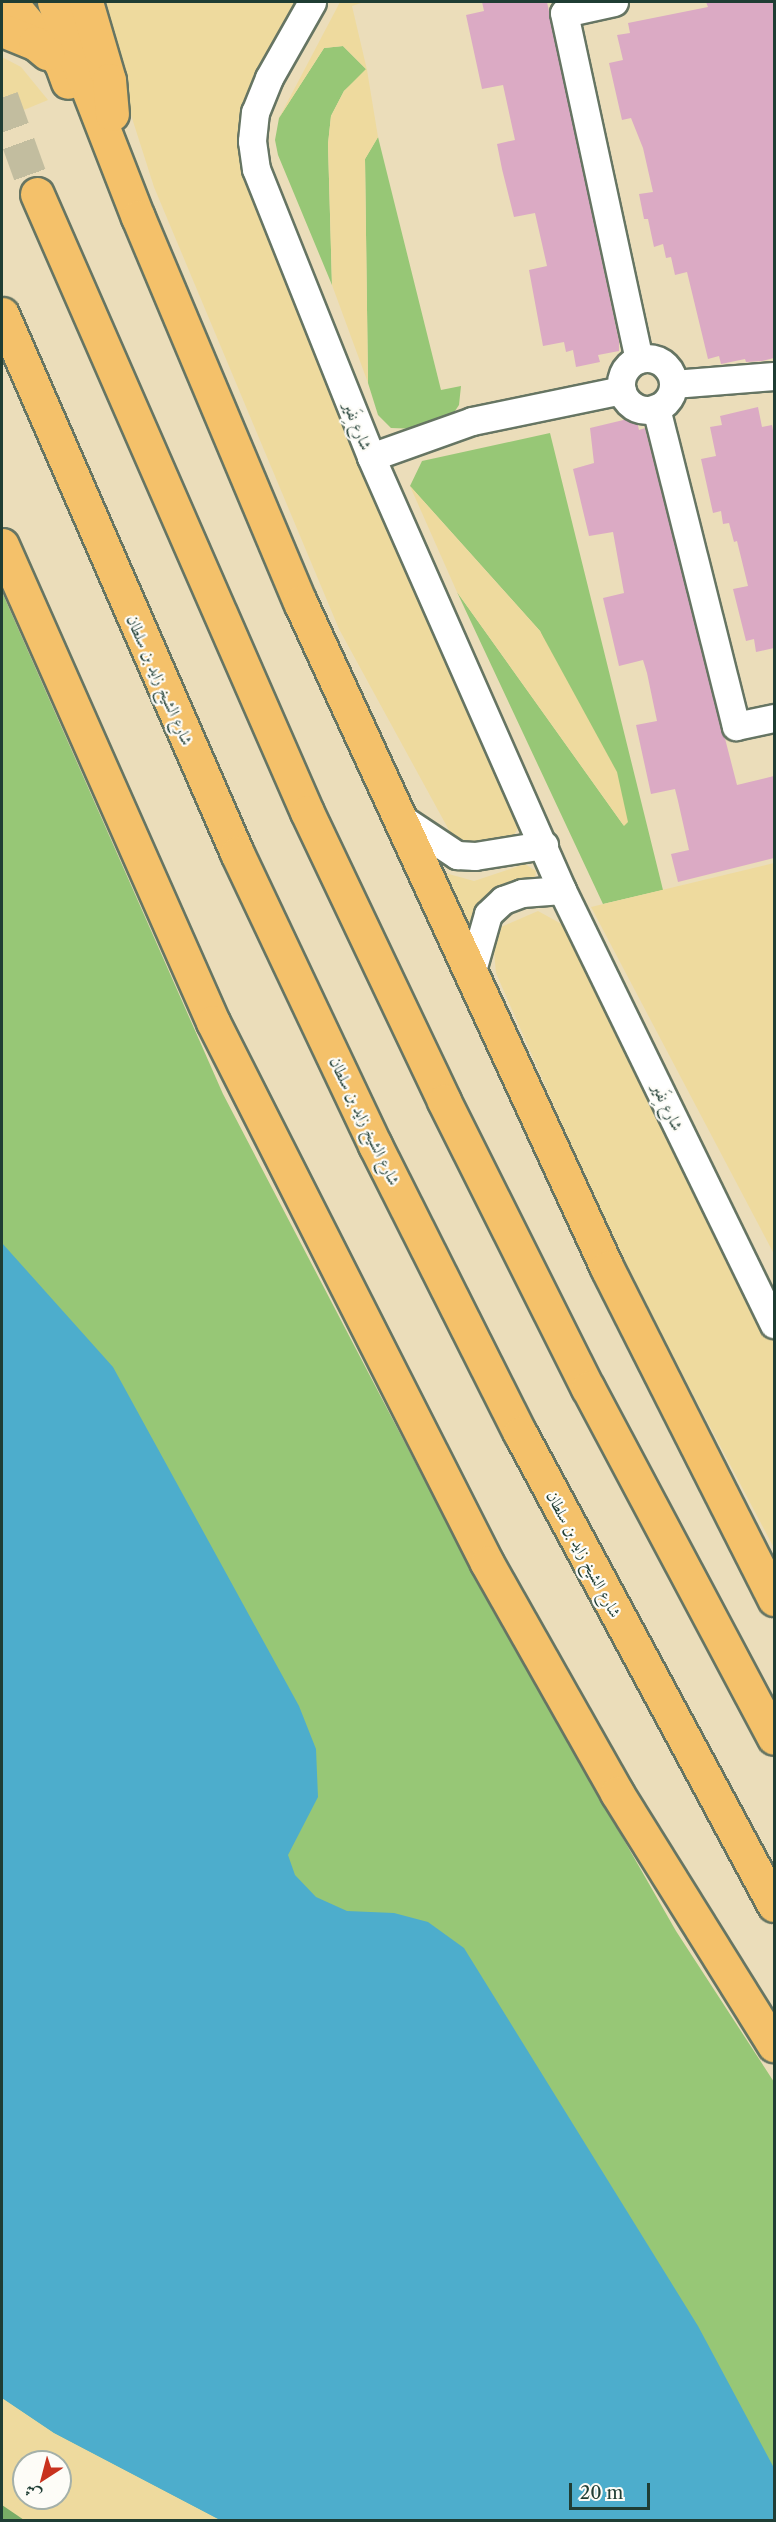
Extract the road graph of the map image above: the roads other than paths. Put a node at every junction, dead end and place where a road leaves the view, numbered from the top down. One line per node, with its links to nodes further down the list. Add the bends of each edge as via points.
1 (10, 2): 7 (main road)
2 (54, 2): 8 (main road)
3 (86, 2): 8 (main road, via 109,80)
4 (312, 2): 17 (street, شارع نِفَير, via 269,78 255,112 252,141 256,169)
5 (614, 2): 12 (street, via 564,13)
6 (2, 30): 7 (main road, via 35,43)
7 (61, 63): 10 (main road, via 107,171)
8 (110, 142): 10 (main road)
9 (37, 194): 26 (main road, via 307,812 444,1101 588,1388)
10 (138, 216): 20 (main road, via 300,602)
11 (2, 314): 27 (main road, شارع الشيخ زايد بن سلطان, via 237,853 375,1144 531,1454)
12 (639, 359): 14 (street, via 662,363); 15 (street, via 623,375)
13 (774, 376): 14 (street)
14 (673, 384): 16 (street, via 668,399)
15 (622, 390): 16 (street, via 635,406); 17 (street, via 472,421)
16 (656, 408): 19 (street, via 736,726)
17 (371, 457): 21 (street, شارع نِفَير)
18 (2, 545): 28 (main road, via 213,1022 487,1563 617,1793)
19 (774, 718)
20 (398, 816): 21 (street, via 457,855 475,856); 23 (main road)
21 (544, 845): 22 (street, شارع نِفَير)
22 (562, 890): 23 (street, via 522,893 503,900 488,914); 24 (street, شارع نِفَير)
23 (471, 974): 25 (main road, via 607,1268)
24 (774, 1324)
25 (774, 1599)
26 (774, 1738)
27 (774, 1905)
28 (774, 2045)

